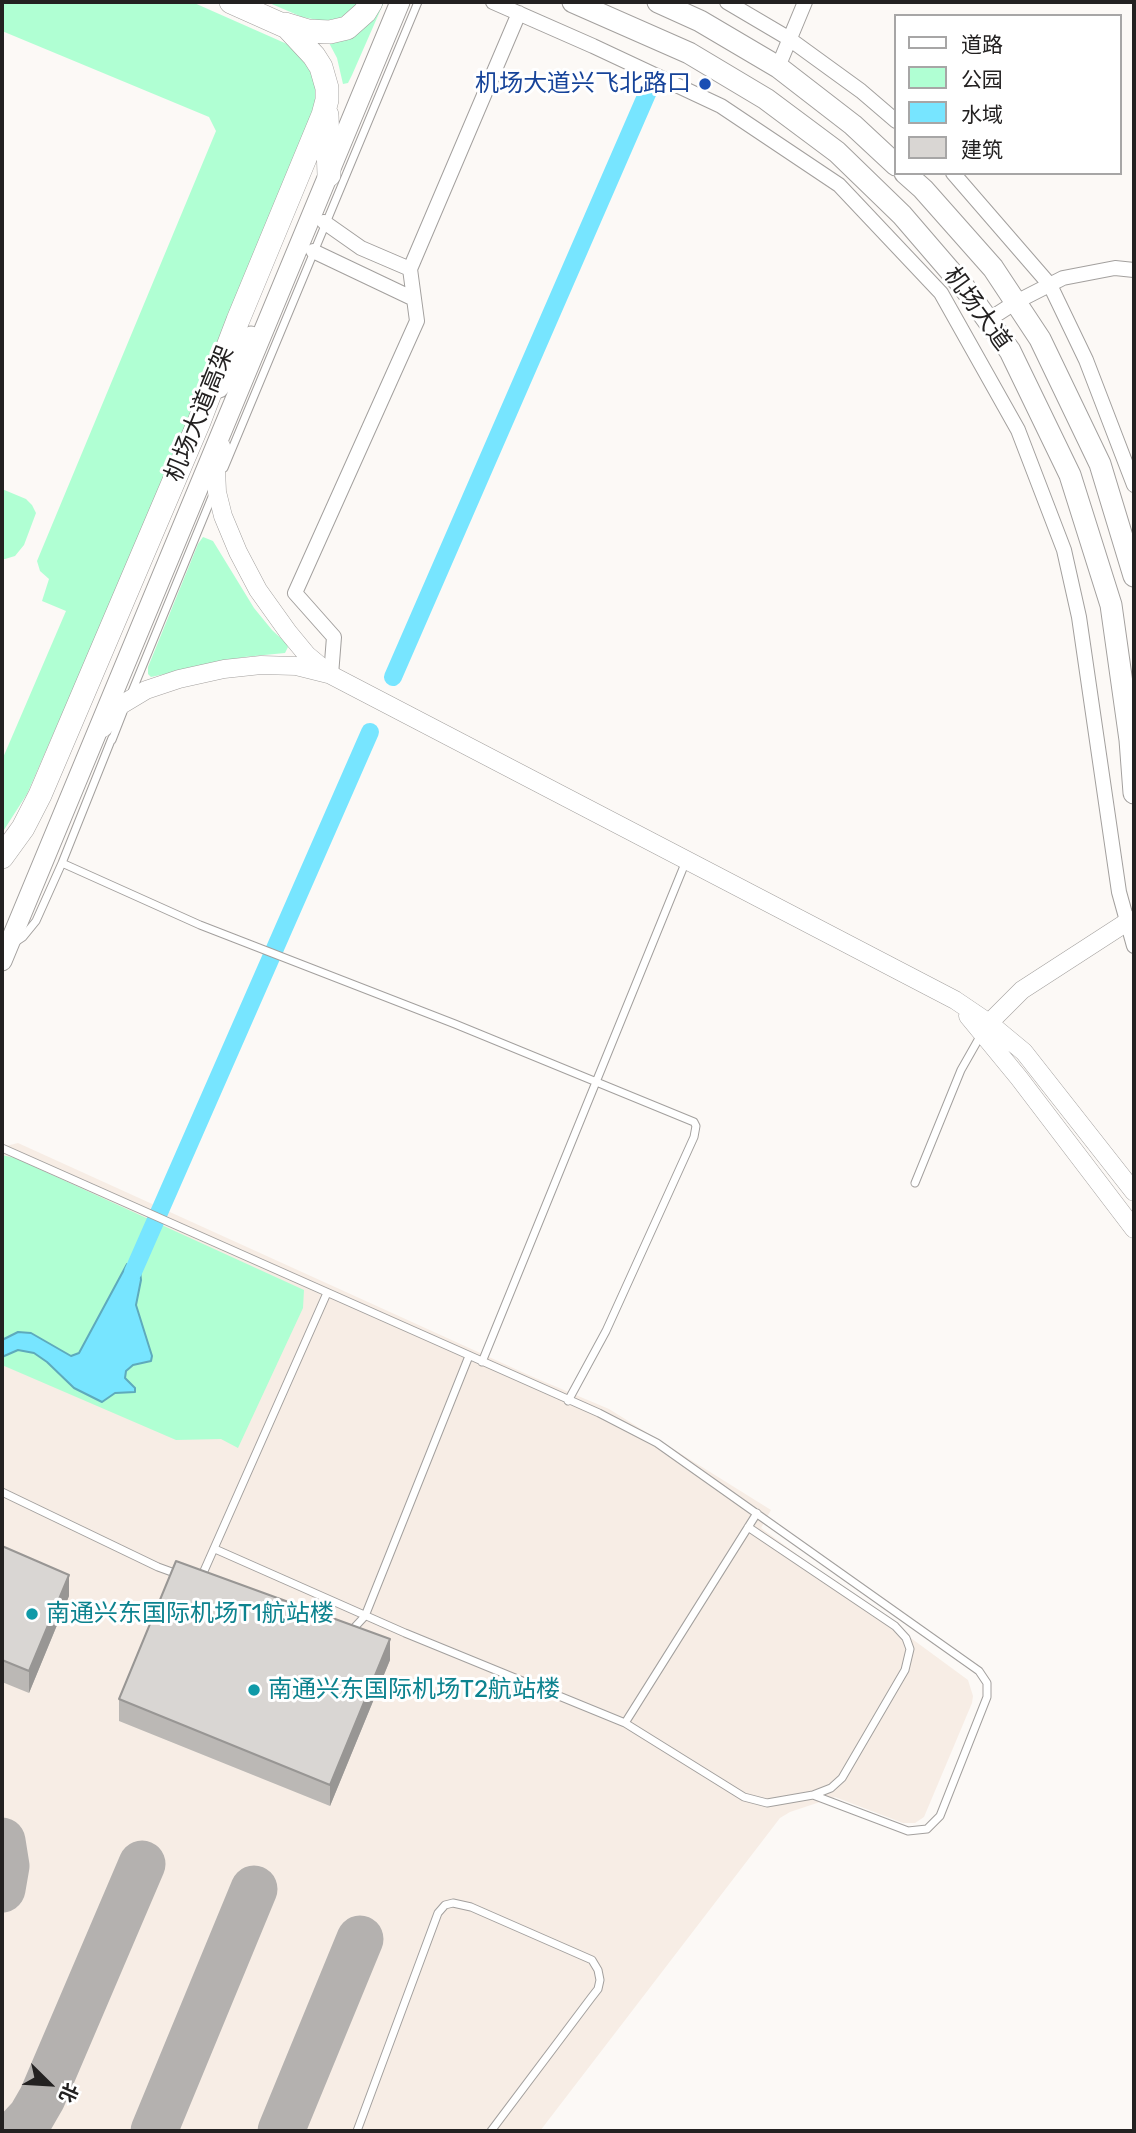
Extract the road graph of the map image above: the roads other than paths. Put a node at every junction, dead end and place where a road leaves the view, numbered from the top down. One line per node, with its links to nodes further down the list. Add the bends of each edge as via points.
1 (232, 2): 11 (highway)
2 (370, 2): 11 (highway, via 347,28 338,30 308,31)
3 (400, 2): 17 (main road)
4 (418, 2): 20 (lane)
5 (493, 2): 10 (street)
6 (573, 2): 28 (main road, 机场大道, via 689,53 766,99 837,152 902,215)
7 (658, 2): 13 (main road)
8 (727, 2): 12 (street)
9 (804, 2): 12 (street)
10 (519, 13): 22 (street); 42 (street, via 721,106 839,184 941,293 1018,430 1064,550 1079,617 1119,892)
11 (279, 22): 14 (highway, via 321,67)
12 (789, 38): 13 (street); 15 (street)
13 (778, 67): 16 (main road)
14 (327, 100): 17 (highway); 29 (highway, 机场大道高架)
15 (894, 119)
16 (894, 163)
17 (329, 175): 24 (main road)
18 (907, 175): 27 (main road, 机场大道, via 993,268)
19 (955, 175): 25 (street)
20 (324, 222): 21 (lane); 22 (street, via 361,248)
21 (313, 251): 26 (street); 31 (lane)
22 (410, 269): 26 (street)
23 (1134, 270): 25 (street, via 1115,268)
24 (285, 281): 29 (main road); 30 (main road)
25 (1050, 285): 27 (street); 32 (street, via 1086,360)
26 (414, 299): 35 (street, via 416,321 295,593 334,637)
27 (1016, 303): 28 (street); 33 (main road, 机场大道, via 1040,339 1100,464)
28 (988, 320): 38 (main road, 机场大道, via 1010,351 1070,475 1111,605)
29 (199, 422): 39 (highway, 机场大道高架, via 40,794)
30 (225, 422): 31 (street); 34 (main road)
31 (217, 484): 35 (street, via 223,516 258,590 307,655); 36 (lane)
32 (1134, 485)
33 (1134, 576)
34 (123, 671): 36 (lane); 37 (main road)
35 (331, 675): 36 (street, via 296,666 224,669 146,690); 40 (street)
36 (125, 703): 37 (street)
37 (102, 740): 41 (lane); 44 (main road)
38 (1134, 793)
39 (2, 857)
40 (686, 860): 45 (street, via 955,1000); 46 (lane)
41 (62, 863): 44 (lane, via 36,920); 46 (lane, via 152,905)
42 (1131, 921): 43 (street); 45 (street, via 1022,990)
43 (1134, 946)
44 (4, 951)
45 (985, 1028): 48 (lane, via 961,1070); 49 (street, via 1024,1052); 50 (street)
46 (596, 1082): 53 (lane); 54 (lane, via 689,1118 696,1131 606,1331)
47 (2, 1148): 51 (lane)
48 (915, 1183)
49 (1134, 1192)
50 (1134, 1229)
51 (327, 1293): 52 (lane); 58 (lane)
52 (469, 1356): 53 (lane); 61 (lane)
53 (482, 1362): 54 (lane)
54 (568, 1401): 56 (lane, via 657,1443)
55 (2, 1492): 59 (lane)
56 (757, 1513): 57 (lane); 64 (lane, via 979,1671 987,1683 987,1697 940,1816 927,1829 908,1831)
57 (748, 1527): 63 (lane); 64 (lane, via 895,1626 911,1649 905,1671 842,1778)
58 (215, 1549): 59 (lane); 61 (lane)
59 (199, 1582): 60 (lane)
60 (211, 1587)
61 (365, 1615): 62 (lane, via 353,1629); 63 (lane)
62 (339, 1630)
63 (625, 1723): 64 (lane, via 744,1797 767,1803)
64 (813, 1795)
65 (357, 2131): 66 (lane, via 438,1913 453,1903 592,1960 600,1980 592,1998)
66 (491, 2131)

